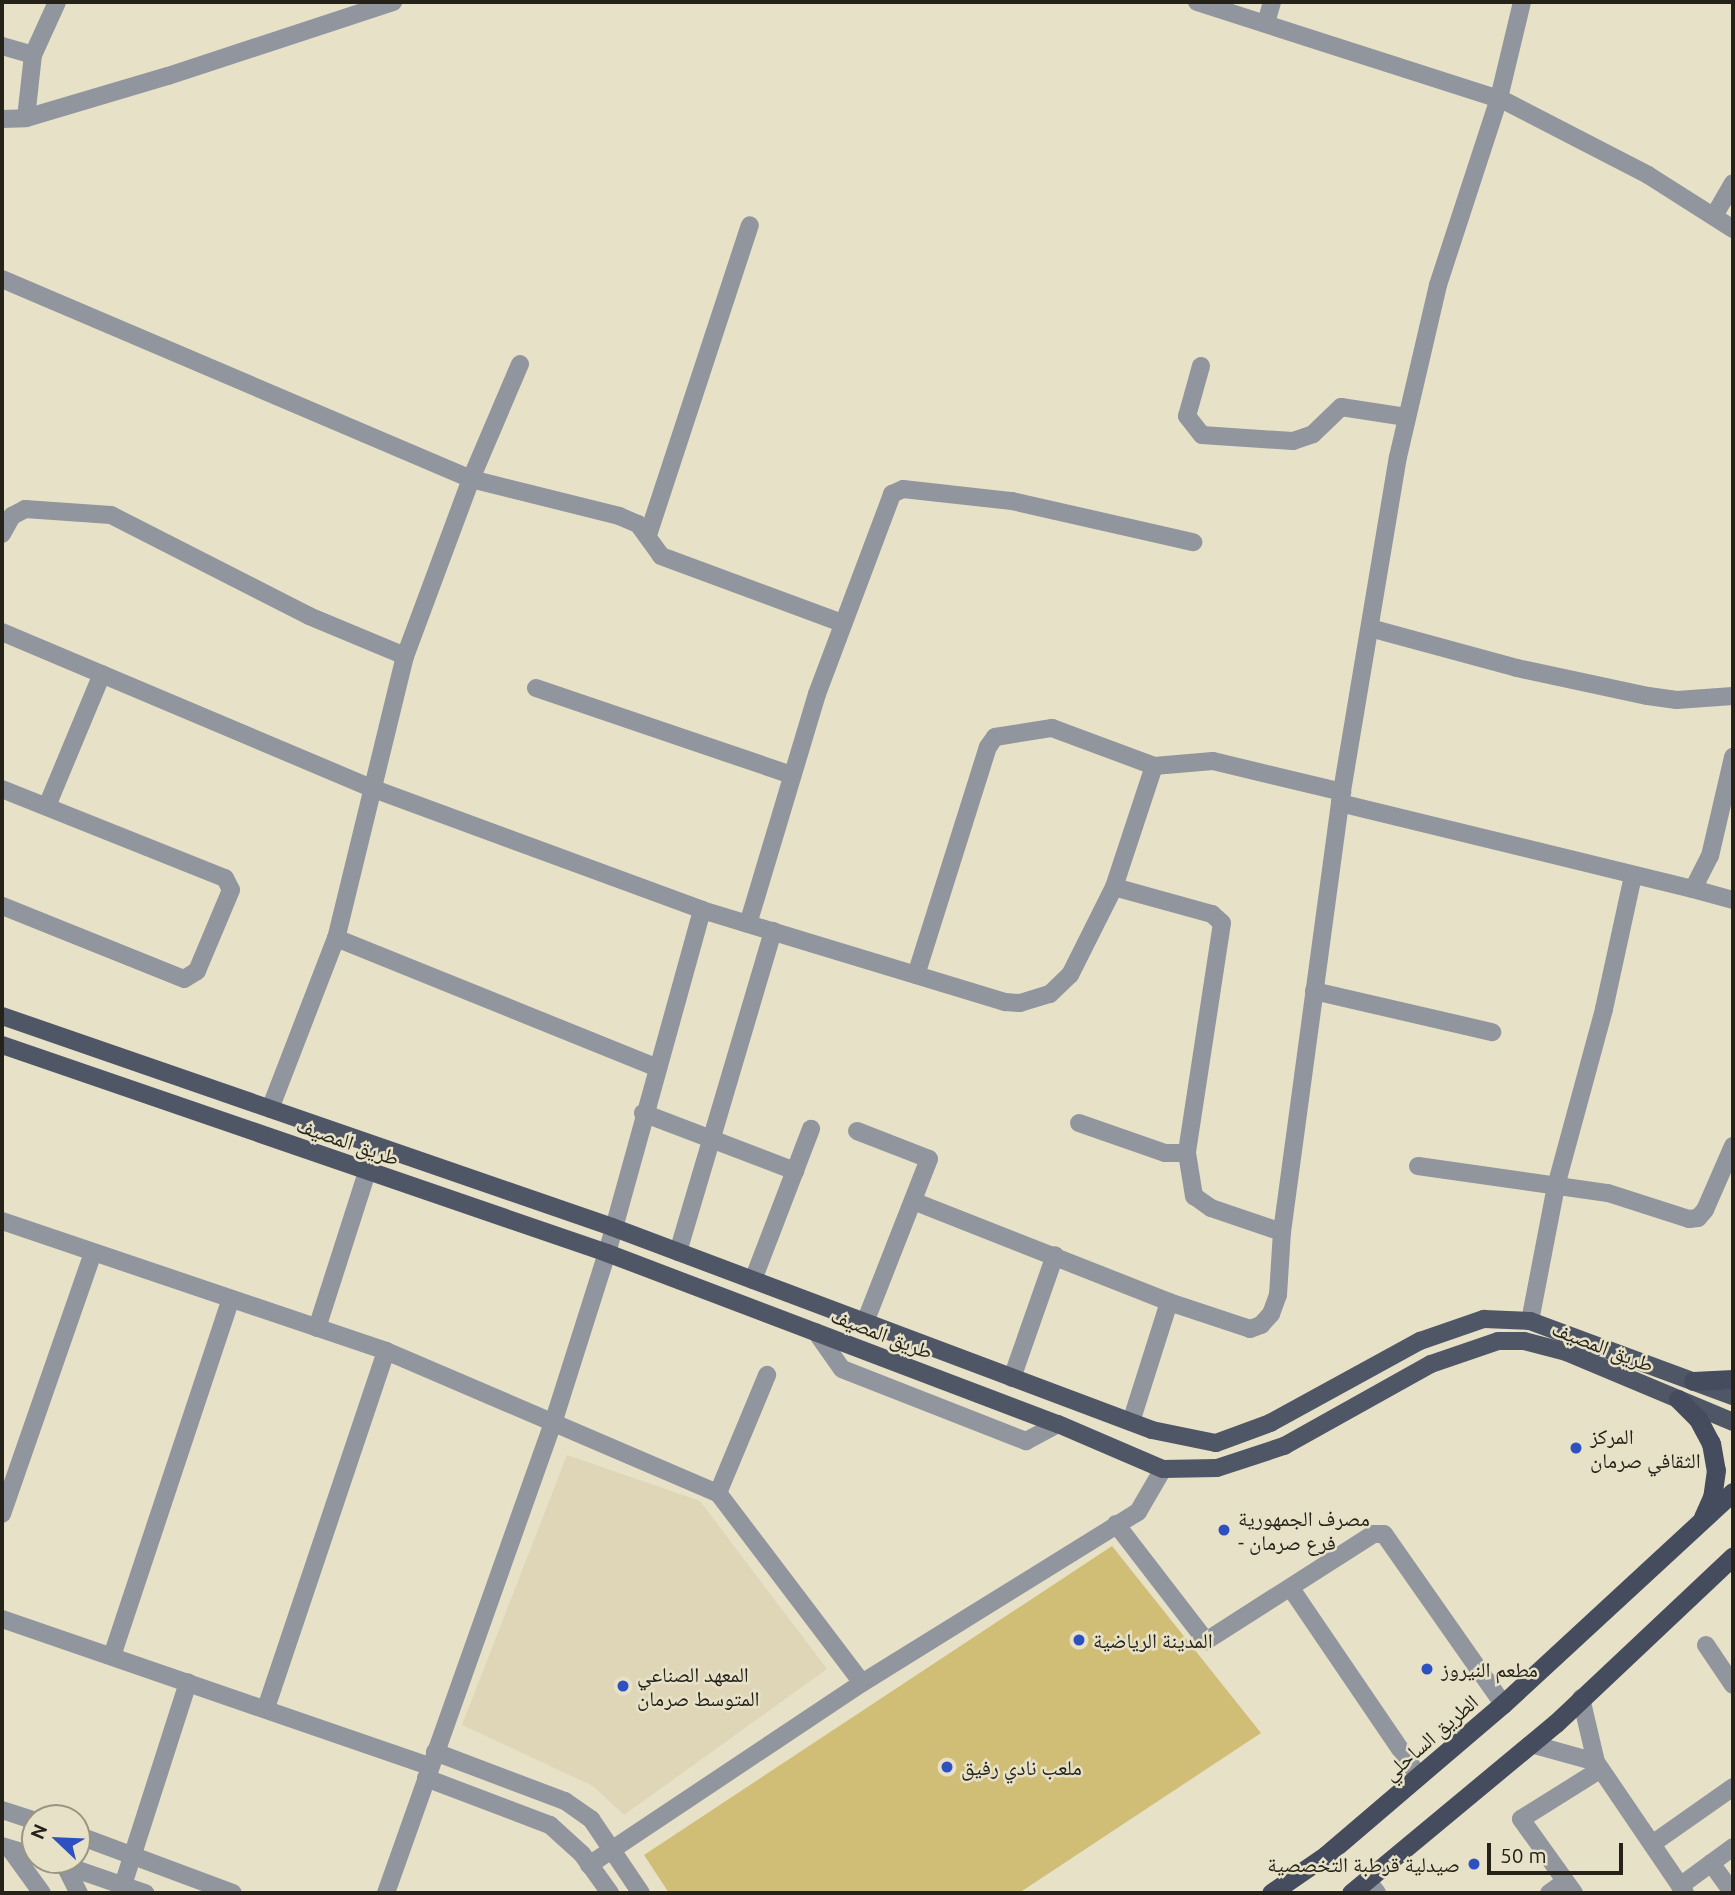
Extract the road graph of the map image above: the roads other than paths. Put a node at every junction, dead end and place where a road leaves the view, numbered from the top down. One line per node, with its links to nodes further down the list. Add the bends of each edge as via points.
1 (57, 2): 8 (street)
2 (393, 2): 11 (street)
3 (1197, 2): 6 (street)
4 (1272, 2): 6 (street)
5 (1522, 2): 9 (street)
6 (1266, 23): 9 (street)
7 (2, 46): 8 (street)
8 (33, 55): 11 (street)
9 (1497, 98): 13 (street, via 1648,175); 19 (street, via 1438,285)
10 (2, 118): 11 (street)
11 (26, 118)
12 (1733, 183): 13 (street)
13 (1714, 216): 15 (street)
14 (750, 225): 22 (street)
15 (1733, 229)
16 (2, 279): 20 (street)
17 (520, 364): 20 (street)
18 (1201, 366): 19 (street, via 1186,416 1202,435 1293,441 1313,434 1340,407)
19 (1406, 416): 25 (street)
20 (471, 479): 22 (street, via 619,516); 27 (street)
21 (2, 534): 27 (street, via 12,516 25,509 111,515 309,616)
22 (648, 535): 24 (street, via 661,556)
23 (1193, 542): 24 (street, via 1012,501 896,491)
24 (842, 623): 33 (street)
25 (1370, 628): 30 (street, via 1517,668 1648,696 1677,700); 36 (street)
26 (2, 632): 28 (street)
27 (405, 656): 35 (street)
28 (102, 674): 35 (street); 37 (street)
29 (536, 688): 33 (street)
30 (1733, 696)
31 (1733, 757): 40 (street, via 1710,856)
32 (1154, 766): 36 (street, via 1213,761); 39 (street); 47 (street, via 1052,728 995,737)
33 (792, 775): 44 (street)
34 (2, 789): 37 (street)
35 (374, 789): 43 (street); 46 (street)
36 (1341, 797): 38 (street); 48 (street)
37 (47, 806): 42 (street, via 228,881 231,890 197,971 184,979)
38 (1633, 876): 40 (street); 64 (street, via 1604,1009)
39 (1114, 887): 47 (street, via 1070,975 1050,994 1020,1003 1005,1002); 60 (street, via 1212,914 1222,923)
40 (1693, 889): 41 (street)
41 (1733, 900)
42 (2, 906)
43 (702, 910): 44 (street); 52 (street)
44 (748, 924): 45 (street)
45 (773, 931): 47 (street); 58 (street)
46 (337, 938): 52 (street); 53 (street)
47 (916, 975)
48 (1314, 991): 50 (street); 68 (street)
49 (2, 1016): 53 (main road, طريق المصيف)
50 (1492, 1032)
51 (2, 1045): 63 (main road, طريق المصيف)
52 (657, 1068): 54 (street)
53 (270, 1109): 67 (main road, طريق المصيف)
54 (643, 1113): 58 (street); 67 (street)
55 (1080, 1123): 60 (street, via 1165,1153)
56 (811, 1129): 62 (street)
57 (857, 1131): 65 (street, via 928,1158)
58 (710, 1139): 62 (street); 70 (street)
59 (1733, 1146): 64 (street, via 1698,1218 1608,1193)
60 (1187, 1153): 68 (street, via 1198,1201)
61 (1418, 1166): 64 (street)
62 (795, 1171): 73 (street)
63 (367, 1172): 71 (main road, طريق المصيف); 78 (street)
64 (1556, 1186): 76 (street)
65 (913, 1201): 72 (street); 77 (street)
66 (2, 1221): 69 (street)
67 (612, 1227): 70 (main road, طريق المصيف); 71 (street)
68 (1282, 1232): 75 (street, via 1278,1295 1261,1325 1250,1329)
69 (93, 1252): 74 (street); 94 (street)
70 (678, 1252): 73 (main road, طريق المصيف)
71 (607, 1253): 79 (main road, طريق المصيف); 87 (street)
72 (1055, 1255): 75 (street); 82 (street)
73 (753, 1280): 77 (main road, طريق المصيف)
74 (231, 1299): 78 (street); 101 (street)
75 (1169, 1302): 88 (street)
76 (1530, 1321): 84 (main road, طريق المصيف); 88 (main road, طريق المصيف, via 1484,1319 1458,1325 1270,1423 1216,1443)
77 (865, 1322): 82 (main road, طريق المصيف)
78 (317, 1328): 80 (street)
79 (816, 1332): 90 (main road, طريق المصيف); 90 (street, via 842,1369 1026,1441)
80 (386, 1351): 87 (street); 107 (street)
81 (767, 1375): 93 (street)
82 (1012, 1378): 88 (main road, طريق المصيف)
83 (1733, 1379): 84 (highway)
84 (1693, 1381): 85 (main road, طريق المصيف)
85 (1733, 1396)
86 (1678, 1399): 89 (main road, طريق المصيف); 91 (main road, طريق المصيف, via 1566,1352 1524,1341 1498,1341 1431,1364 1284,1446 1217,1468); 95 (highway, via 1698,1419 1713,1456 1712,1497)
87 (554, 1420): 93 (street); 110 (street)
88 (1131, 1422)
89 (1733, 1422)
90 (1058, 1424): 91 (main road, طريق المصيف)
91 (1163, 1469): 96 (street, via 1146,1506)
92 (1733, 1492): 95 (highway, الطريق الساحلي)
93 (718, 1493): 103 (street)
94 (2, 1514)
95 (1701, 1522): 106 (highway, الطريق الساحلي)
96 (1116, 1524): 98 (street, via 1202,1640); 103 (street)
97 (1733, 1556): 105 (highway)
98 (1292, 1590): 106 (street, via 1373,1534 1384,1534); 111 (street)
99 (2, 1619): 101 (street)
100 (1706, 1645): 104 (street)
101 (112, 1656): 102 (street)
102 (188, 1682): 107 (street); 120 (street)
103 (862, 1683): 119 (street)
104 (1733, 1685)
105 (1581, 1698): 108 (highway); 109 (street)
106 (1503, 1704): 111 (highway, الطريق الساحلي)
107 (266, 1708): 110 (street)
108 (1531, 1744): 109 (street); 126 (highway)
109 (1598, 1765): 116 (street); 127 (street, via 1522,1816 1521,1822)
110 (430, 1766): 119 (street, via 565,1801 591,1819); 122 (street, via 550,1825); 133 (street)
111 (1419, 1777): 136 (highway, الطريق الساحلي)
112 (1733, 1787): 116 (street)
113 (2, 1810): 114 (street)
114 (21, 1816)
115 (91, 1840): 120 (street)
116 (1651, 1844): 128 (street)
117 (6, 1847): 129 (street)
118 (1733, 1847): 121 (street)
119 (612, 1850): 122 (street); 135 (street)
120 (134, 1854): 125 (street); 132 (street)
121 (1711, 1863): 128 (street); 139 (street)
122 (589, 1865): 134 (street)
123 (65, 1874): 130 (street)
124 (90, 1874): 125 (street)
125 (122, 1885): 131 (street)
126 (1373, 1887): 137 (highway)
127 (1569, 1888): 138 (street)
128 (1682, 1890)
129 (42, 1893)
130 (79, 1893)
131 (145, 1893)
132 (233, 1893)
133 (386, 1893)
134 (610, 1893)
135 (641, 1893)
136 (1271, 1893)
137 (1351, 1893)
138 (1549, 1893)
139 (1733, 1893)

